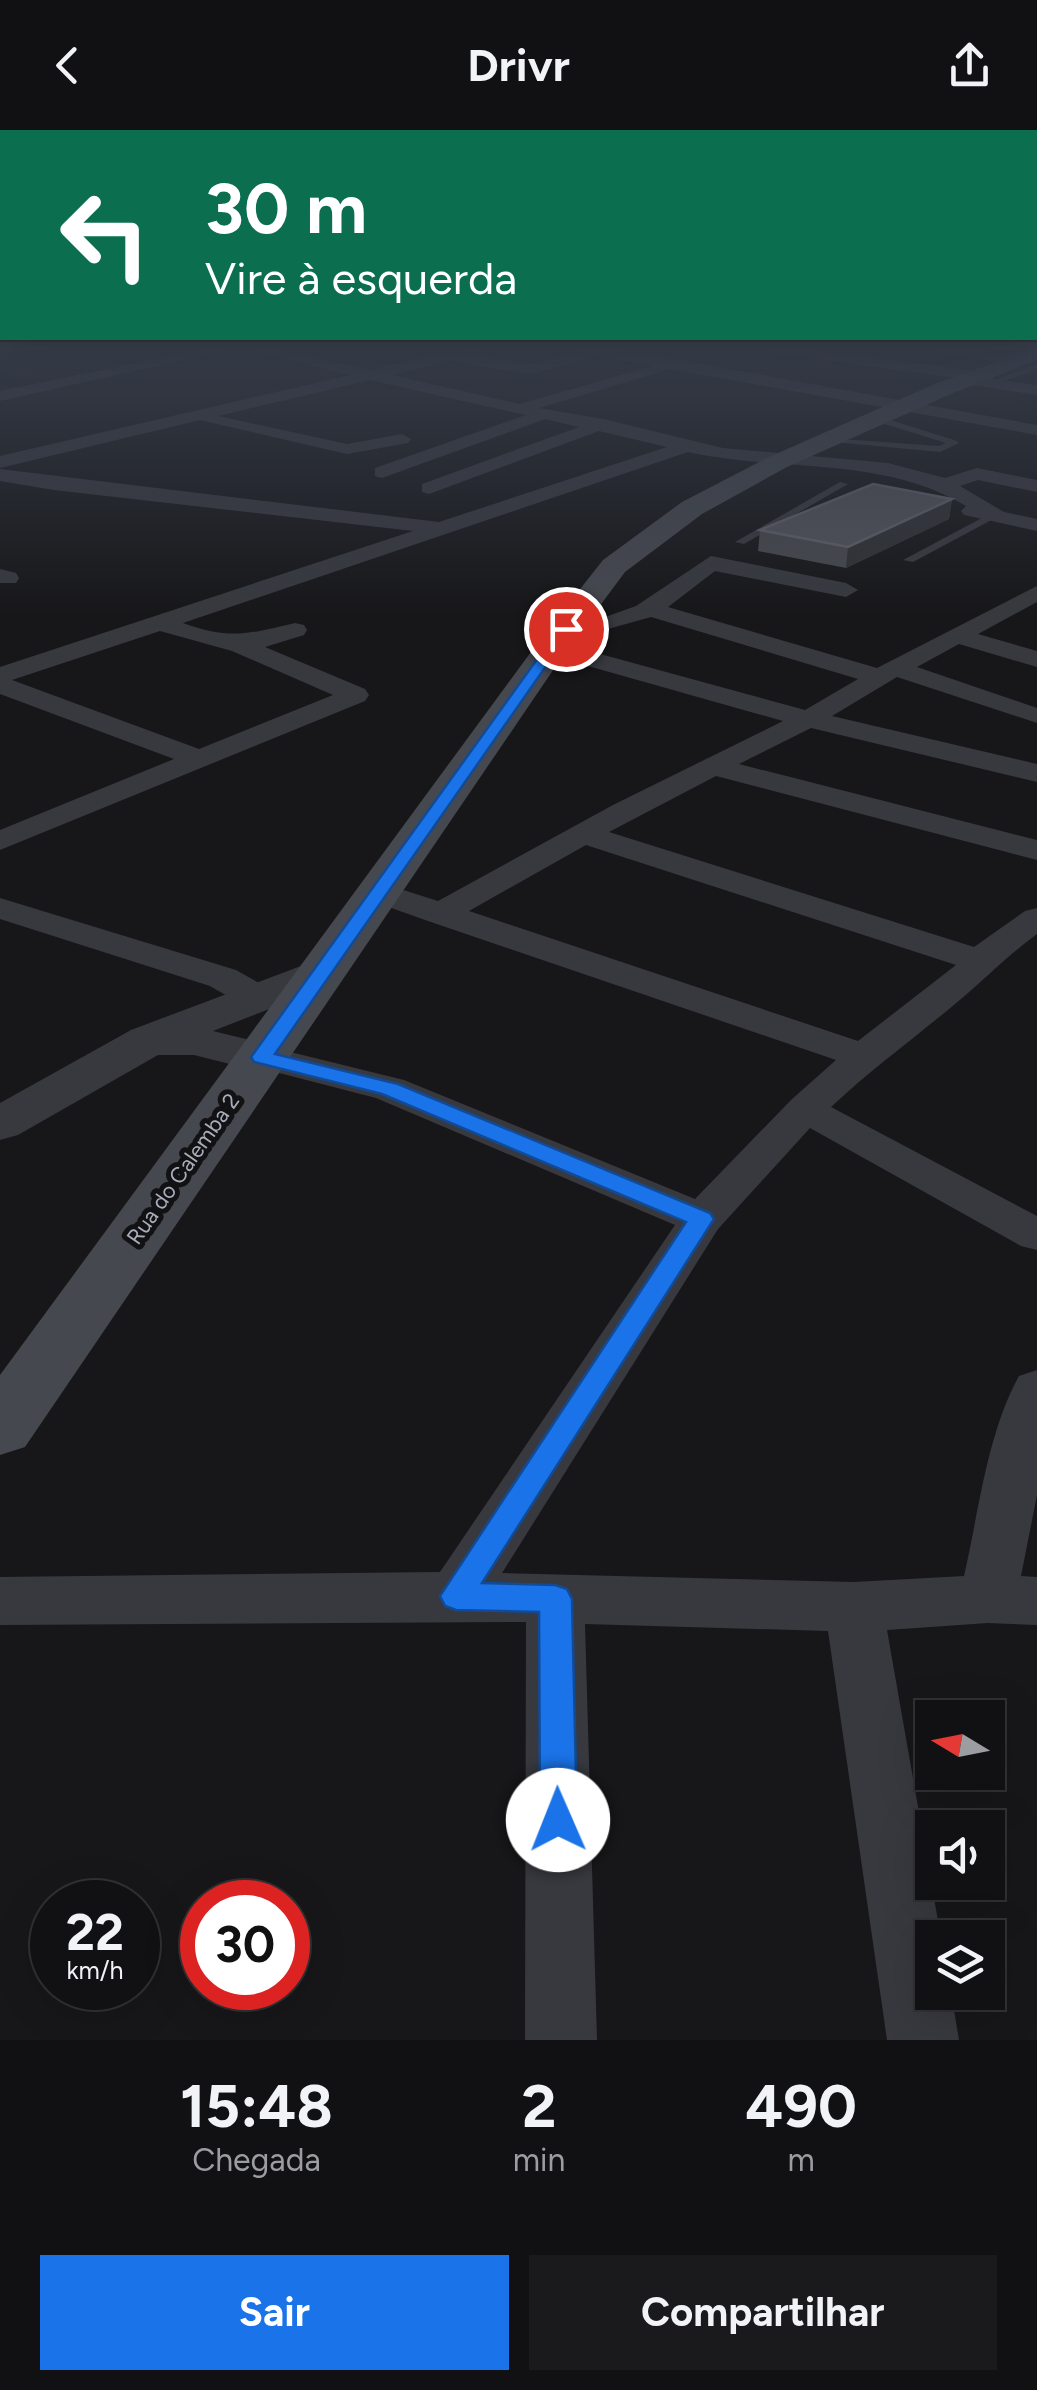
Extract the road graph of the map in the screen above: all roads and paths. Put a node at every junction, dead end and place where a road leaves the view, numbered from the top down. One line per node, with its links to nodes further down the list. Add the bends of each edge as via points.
1 (105, 437): 13 (street)
2 (173, 437): 10 (street)
3 (295, 437): 9 (street, via 352,449)
4 (480, 437): 16 (street)
5 (568, 437): 14 (street)
6 (653, 437): 11 (street)
7 (850, 437): 12 (main road, Rua do Calemba 2)
8 (936, 437): 12 (lane, via 954,443)
9 (402, 439)
10 (146, 444)
11 (687, 446): 15 (street); 20 (street)
12 (826, 453): 15 (main road, Rua do Calemba 2); 19 (street)
13 (0, 462)
14 (501, 462): 20 (street); 23 (street)
15 (778, 462): 38 (main road, Rua do Calemba 2, via 651,535 614,566)
16 (382, 472)
17 (976, 474): 19 (street, via 926,463); 21 (street); 22 (street)
18 (0, 475): 28 (street)
19 (851, 478): 22 (street, via 909,472); 29 (lane)
20 (587, 480): 28 (street)
21 (1030, 484): 24 (street)
22 (944, 485): 24 (street)
23 (429, 488)
24 (996, 505): 25 (street); 26 (street); 27 (street); 30 (lane)
25 (1037, 505)
26 (946, 509)
27 (1037, 524)
28 (441, 528): 34 (street)
29 (740, 542)
30 (910, 560)
31 (846, 590): 33 (street, via 711,563)
32 (1037, 593): 35 (street)
33 (653, 610): 38 (street); 41 (street)
34 (159, 622): 39 (street); 42 (street)
35 (968, 628): 37 (street); 40 (street); 41 (street)
36 (295, 630): 39 (street)
37 (1037, 636)
38 (558, 638): 45 (street); 52 (main road, Rua do Calemba 2)
39 (240, 646): 46 (street, via 356,696)
40 (1037, 658)
41 (887, 672): 44 (street); 45 (street)
42 (0, 676)
43 (0, 685): 46 (street)
44 (1034, 716)
45 (808, 718): 47 (street); 48 (street)
46 (202, 760): 50 (street)
47 (711, 766): 49 (street); 51 (street)
48 (1037, 773)
49 (582, 834): 54 (street); 56 (street)
50 (0, 841)
51 (1037, 850)
52 (378, 892): 54 (street); 57 (main road, Rua do Calemba 2)
53 (0, 908): 58 (street, via 223,978)
54 (440, 914): 60 (street)
55 (1035, 922): 56 (street)
56 (980, 961): 60 (street)
57 (322, 972): 58 (street); 61 (main road, Rua do Calemba 2)
58 (254, 996): 59 (street)
59 (148, 1040): 61 (street, via 194,1041); 63 (street)
60 (863, 1056): 62 (street)
61 (262, 1057): 64 (street, via 390,1089); 67 (main road, Rua do Calemba 2)
62 (805, 1108): 64 (street); 65 (street)
63 (0, 1124)
64 (702, 1219): 68 (street)
65 (1037, 1235)
66 (1037, 1389): 70 (street, via 1022,1438)
67 (0, 1428)
68 (456, 1596): 69 (street); 71 (street)
69 (555, 1599): 72 (street); 73 (street)
70 (1012, 1600): 72 (street)
71 (0, 1601)
72 (854, 1606): 74 (street)
73 (561, 2040)
74 (922, 2040)

